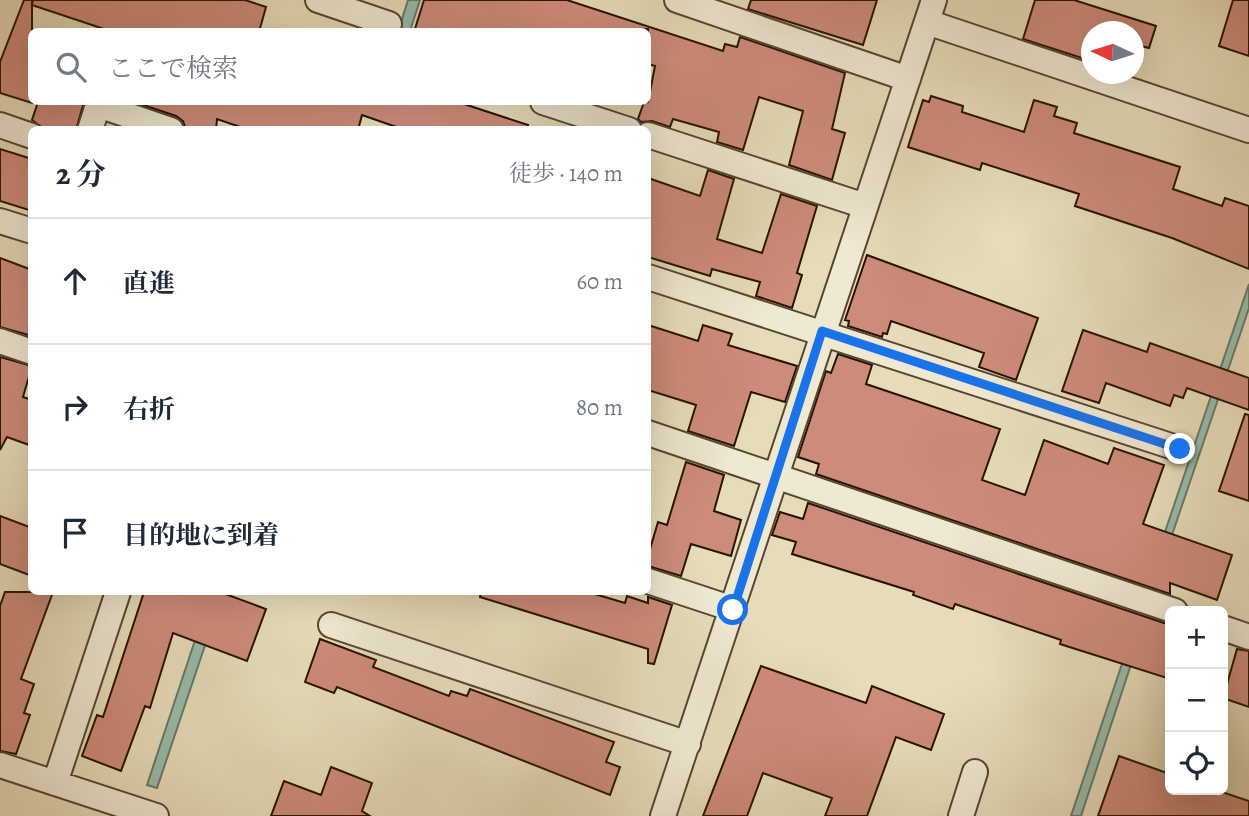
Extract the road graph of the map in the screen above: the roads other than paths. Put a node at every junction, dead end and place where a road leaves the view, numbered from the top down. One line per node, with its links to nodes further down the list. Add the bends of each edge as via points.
1 (317, 0): 4 (street)
2 (677, 0): 5 (street)
3 (930, 11): 5 (street); 13 (street)
4 (388, 24)
5 (908, 79): 16 (street)
6 (98, 105): 10 (street)
7 (98, 105): 11 (street)
8 (552, 105): 12 (street)
9 (0, 125): 14 (street)
10 (91, 126)
11 (159, 126)
12 (617, 126)
13 (1249, 130)
14 (28, 135)
15 (651, 136): 16 (street)
16 (865, 206): 20 (street)
17 (0, 220): 18 (street)
18 (28, 230)
19 (651, 278): 20 (street)
20 (822, 331): 24 (street); 25 (street)
21 (0, 341): 22 (street)
22 (28, 351)
23 (651, 434): 25 (street)
24 (1180, 449)
25 (777, 476): 28 (street); 29 (street)
26 (651, 582): 29 (street)
27 (117, 595): 36 (street)
28 (1165, 608)
29 (733, 610): 33 (street)
30 (331, 625): 33 (street)
31 (1228, 630): 32 (street)
32 (1249, 637)
33 (688, 744): 39 (street)
34 (0, 765): 36 (street)
35 (975, 772): 40 (street)
36 (55, 783): 37 (street)
37 (97, 807): 38 (street)
38 (156, 816)
39 (663, 816)
40 (961, 816)

